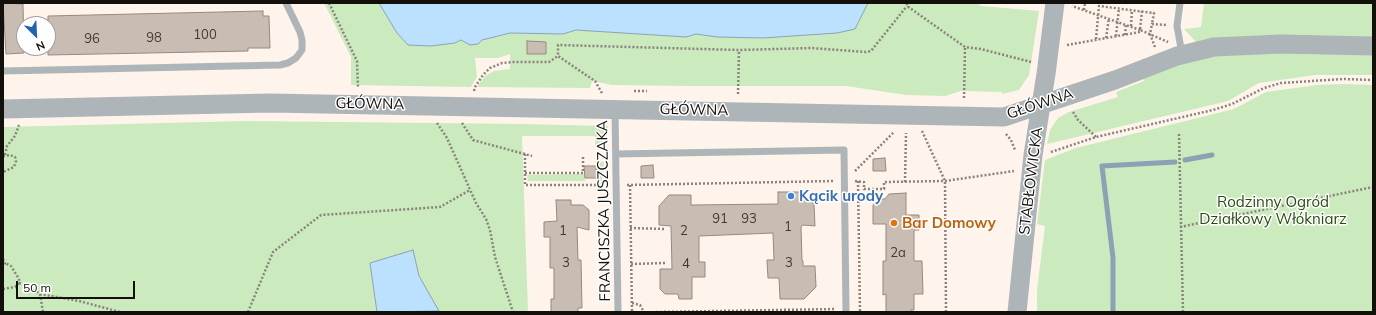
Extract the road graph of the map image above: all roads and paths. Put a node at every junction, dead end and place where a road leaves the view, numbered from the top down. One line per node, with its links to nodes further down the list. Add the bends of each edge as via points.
1 (286, 3): 32 (lane, via 300,32 302,50 296,58 280,65)
2 (328, 3): 34 (path, via 357,61)
3 (1085, 3): 8 (path)
4 (1180, 3): 17 (lane)
5 (1063, 4): 8 (path); 39 (street, STABŁOWICKA)
6 (907, 5): 26 (path); 27 (path, via 871,51 860,53 826,49)
7 (1119, 8): 9 (path); 11 (path, via 1099,6); 13 (path)
8 (1084, 10): 11 (path)
9 (1132, 10): 10 (path); 16 (path)
10 (1142, 11): 15 (path, via 1154,13); 18 (path)
11 (1099, 15): 12 (path); 23 (path)
12 (1108, 18): 13 (path); 22 (path)
13 (1117, 21): 14 (path); 21 (path)
14 (1126, 24): 16 (path); 20 (path)
15 (1152, 24): 17 (path); 19 (path)
16 (1131, 26): 18 (path)
17 (1177, 26): 29 (lane)
18 (1140, 30): 19 (path); 20 (path)
19 (1150, 34): 28 (path)
20 (1125, 35): 21 (path)
21 (1116, 36): 22 (path)
22 (1106, 38): 23 (path)
23 (1096, 39): 24 (path)
24 (1066, 45)
25 (1373, 46): 29 (street, GŁÓWNA, via 1245,45 1214,47)
26 (965, 47): 31 (path); 37 (path)
27 (738, 50): 30 (path, via 558,45); 36 (path)
28 (1156, 53)
29 (1182, 55): 39 (street, GŁÓWNA)
30 (558, 56): 35 (path, via 549,62 502,63 490,68 475,87); 38 (path, via 595,81)
31 (1035, 64)
32 (3, 71)
33 (1373, 80): 50 (path, via 1336,79 1281,83 1213,110)
34 (359, 91)
35 (474, 93)
36 (738, 94)
37 (964, 98)
38 (609, 102): 39 (street, GŁÓWNA, via 999,117); 40 (street, GŁÓWNA, via 270,103); 54 (lane, FRANCISZKA JUSZCZAKA)
39 (1041, 104): 91 (street, STABŁOWICKA, via 1033,155)
40 (3, 109)
41 (1072, 110): 50 (path, via 1078,120)
42 (436, 121): 68 (path, via 456,154)
43 (462, 121): 53 (path, via 473,140)
44 (19, 123): 55 (path)
45 (917, 131): 63 (path, via 922,131)
46 (906, 132): 47 (path); 62 (path, via 894,132 853,174 852,181); 64 (path)
47 (911, 132)
48 (1004, 132): 51 (path)
49 (1179, 134): 69 (path)
50 (1096, 137): 52 (path)
51 (1011, 140)
52 (1048, 152)
53 (525, 154): 57 (path); 60 (path)
54 (616, 154): 66 (lane, FRANCISZKA JUSZCZAKA); 80 (lane, via 844,150)
55 (4, 155): 59 (path, via 14,157 16,161 14,167)
56 (583, 155): 60 (path, via 583,173)
57 (532, 156)
58 (1014, 171): 63 (path)
59 (3, 172)
60 (525, 173): 66 (path, via 525,185)
61 (838, 181): 65 (path)
62 (858, 181): 64 (path, via 864,182 864,189 884,189 884,182); 89 (path)
63 (945, 181): 64 (path); 90 (path)
64 (905, 182)
65 (630, 185): 66 (path); 70 (path)
66 (616, 186): 85 (lane, FRANCISZKA JUSZCZAKA)
67 (1373, 187): 69 (path)
68 (470, 190): 83 (path, via 440,207 321,215 273,252); 84 (path, via 490,230 495,257)
69 (1180, 227): 92 (path)
70 (630, 228): 71 (path); 75 (path)
71 (666, 229)
72 (3, 259): 74 (path)
73 (665, 263): 75 (path)
74 (4, 264): 76 (path, via 11,266)
75 (631, 264): 79 (path)
76 (19, 284): 77 (path); 78 (path, via 28,285)
77 (3, 288)
78 (40, 294): 81 (path); 82 (path)
79 (632, 303): 86 (path); 87 (path, via 640,305)
80 (846, 310): 88 (path)
81 (44, 312)
82 (120, 312)
83 (248, 312)
84 (513, 312)
85 (618, 312)
86 (632, 312)
87 (644, 312)
88 (656, 312)
89 (860, 312)
90 (946, 312)
91 (1017, 312)
92 (1183, 312)

